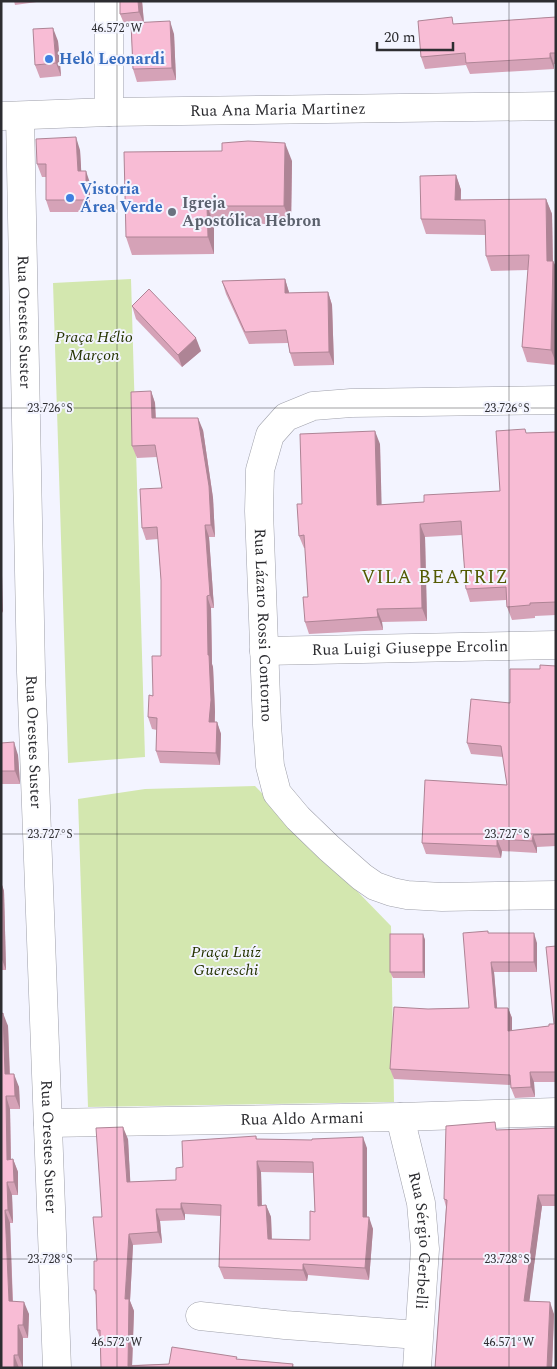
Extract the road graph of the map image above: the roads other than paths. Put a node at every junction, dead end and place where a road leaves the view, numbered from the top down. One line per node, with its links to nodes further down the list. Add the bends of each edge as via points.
1 (109, 1): 3 (street)
2 (556, 106): 3 (street, Rua Ana Maria Martinez)
3 (109, 112): 4 (street, Rua Ana Maria Martinez)
4 (11, 116): 11 (street, Rua Orestes Suster)
5 (556, 400): 7 (street, Rua Lázaro Rossi Contorno, via 351,402 313,406 286,417 270,435 260,470 258,512)
6 (556, 645): 7 (street, Rua Luigi Giuseppe Ercolin)
7 (264, 651): 8 (street, Rua Lázaro Rossi Contorno, via 270,766 277,793 298,818 362,877 392,892 424,897)
8 (556, 895)
9 (556, 1112): 10 (street, Rua Aldo Armani)
10 (400, 1116): 11 (street, Rua Aldo Armani); 13 (street, Rua Sérgio Gerbelli, via 421,1203 424,1240)
11 (48, 1123): 14 (street, Rua Orestes Suster)
12 (200, 1316): 13 (street)
13 (418, 1335): 15 (street, Rua Sérgio Gerbelli)
14 (57, 1368)
15 (416, 1368)

